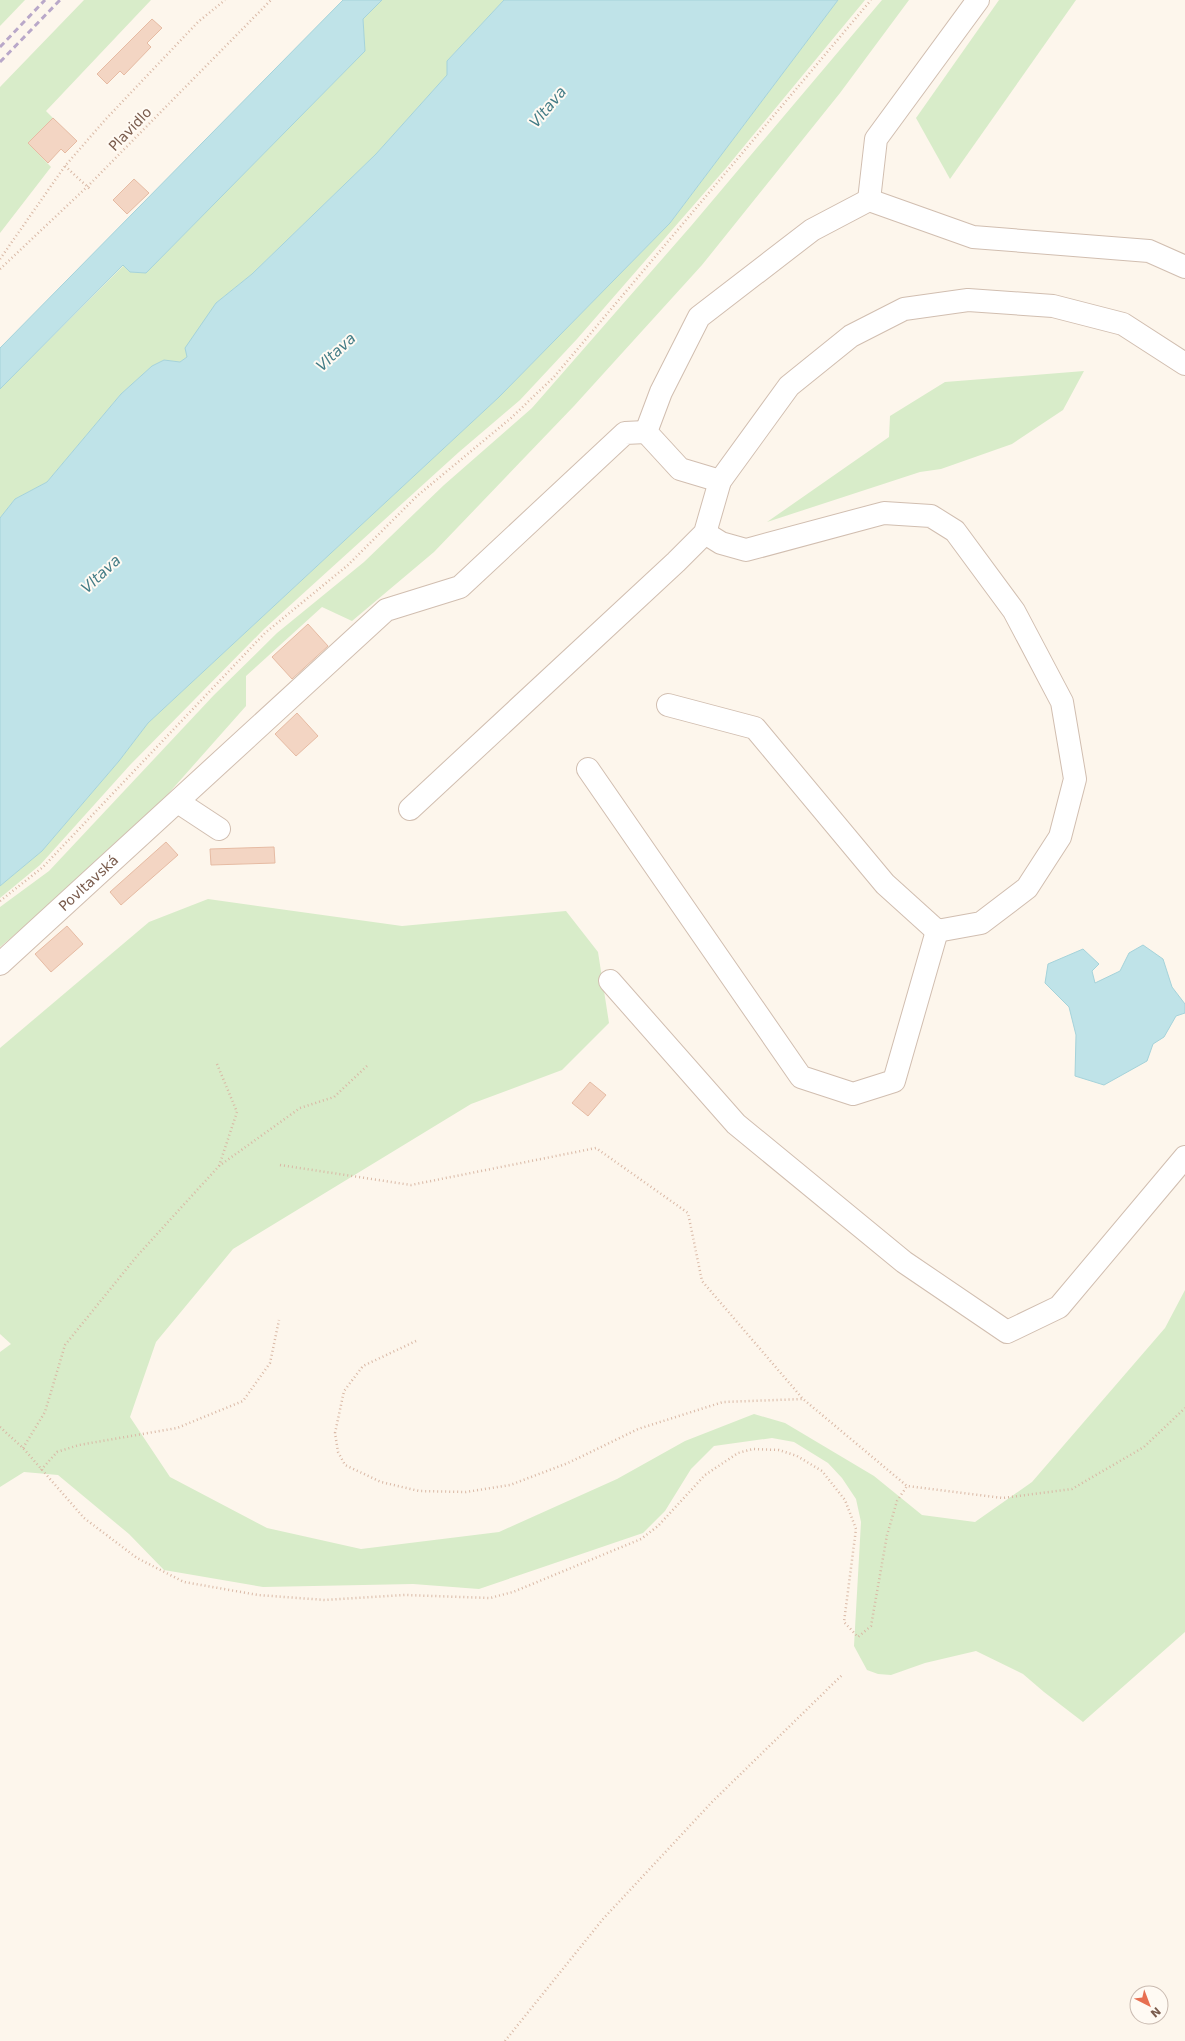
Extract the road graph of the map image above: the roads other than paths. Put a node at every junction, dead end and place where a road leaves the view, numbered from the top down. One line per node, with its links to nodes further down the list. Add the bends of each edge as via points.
1 (978, 0): 2 (lane, via 876,139)
2 (869, 200): 3 (lane, via 973,237); 7 (lane, via 812,230 699,317 661,392)
3 (1149, 251): 4 (lane); 5 (lane)
4 (1185, 252)
5 (1185, 267)
6 (1185, 364): 8 (lane, via 1123,324 1053,306 968,300 904,309 851,336 789,386)
7 (646, 432): 8 (lane, via 680,469); 12 (lane, Povltavská, via 625,433 460,587 386,610)
8 (720, 480): 9 (lane)
9 (705, 533): 13 (lane); 15 (lane, via 721,543 746,550 884,513 931,516 954,531 1014,611 1062,702 1075,779 1060,837 1027,888 981,923)
10 (668, 705): 15 (lane, via 755,728 885,884)
11 (588, 769): 15 (lane, via 801,1077 852,1094 894,1081)
12 (178, 802): 14 (lane); 16 (lane, Povltavská)
13 (410, 809)
14 (219, 829)
15 (937, 931)
16 (0, 964)
17 (610, 981): 18 (lane, via 736,1124 904,1262 1007,1332 1059,1307)
18 (1185, 1157)

